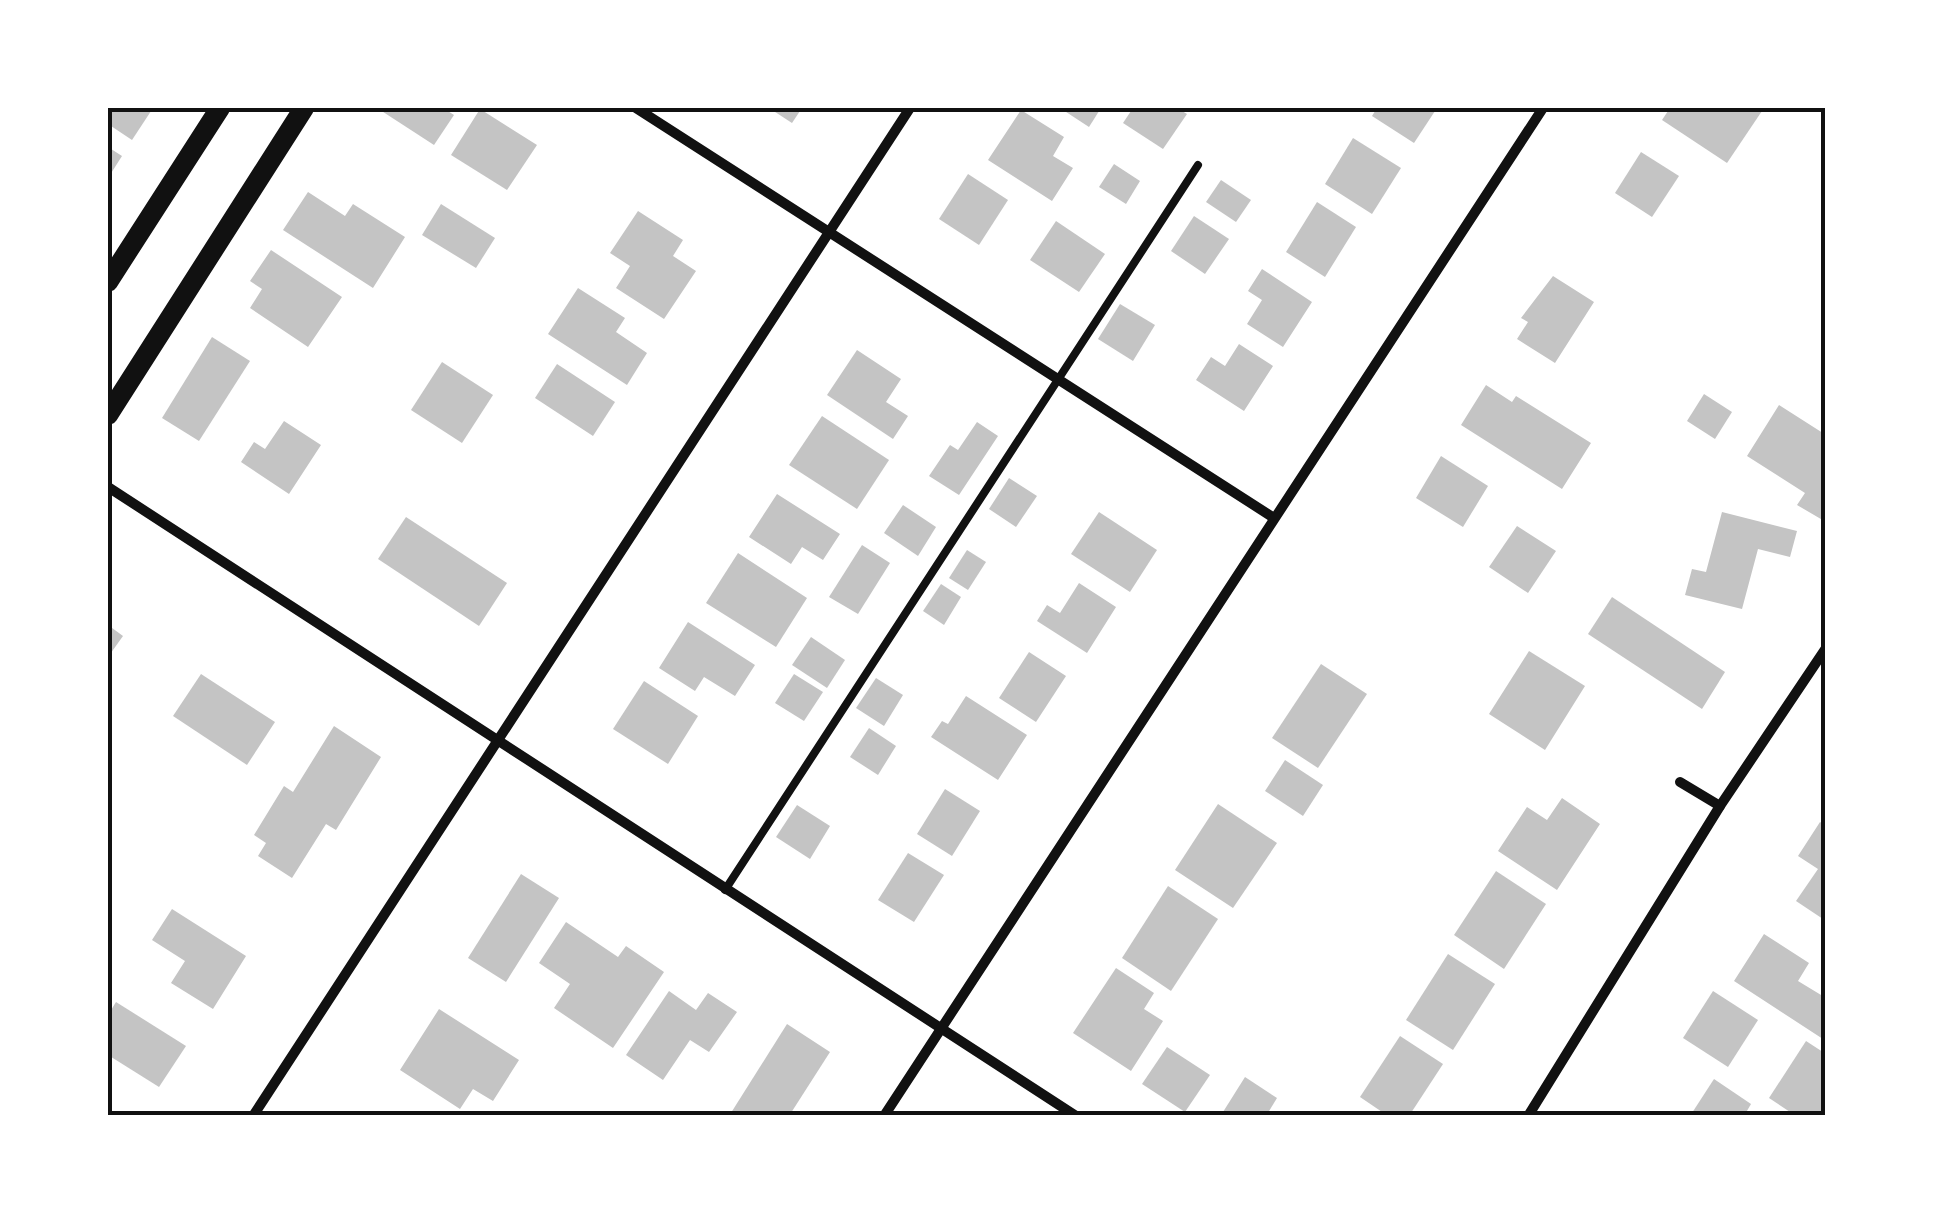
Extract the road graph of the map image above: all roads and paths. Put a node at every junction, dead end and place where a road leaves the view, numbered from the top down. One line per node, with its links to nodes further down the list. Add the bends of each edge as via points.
1 (220, 108): 8 (main road)
2 (304, 108): 10 (main road)
3 (636, 108): 7 (street)
4 (910, 108): 7 (street)
5 (1542, 108): 12 (street)
6 (1198, 165): 9 (lane)
7 (830, 231): 9 (street); 14 (street)
8 (108, 282)
9 (1058, 379): 12 (street); 17 (lane)
10 (108, 415)
11 (108, 487): 14 (street)
12 (1274, 518): 18 (street)
13 (1826, 648): 16 (street)
14 (499, 743): 17 (street); 19 (street)
15 (1680, 782): 16 (street)
16 (1720, 806): 22 (street)
17 (724, 890): 18 (street)
18 (940, 1030): 20 (street); 21 (street)
19 (253, 1116)
20 (884, 1116)
21 (1076, 1116)
22 (1528, 1116)

